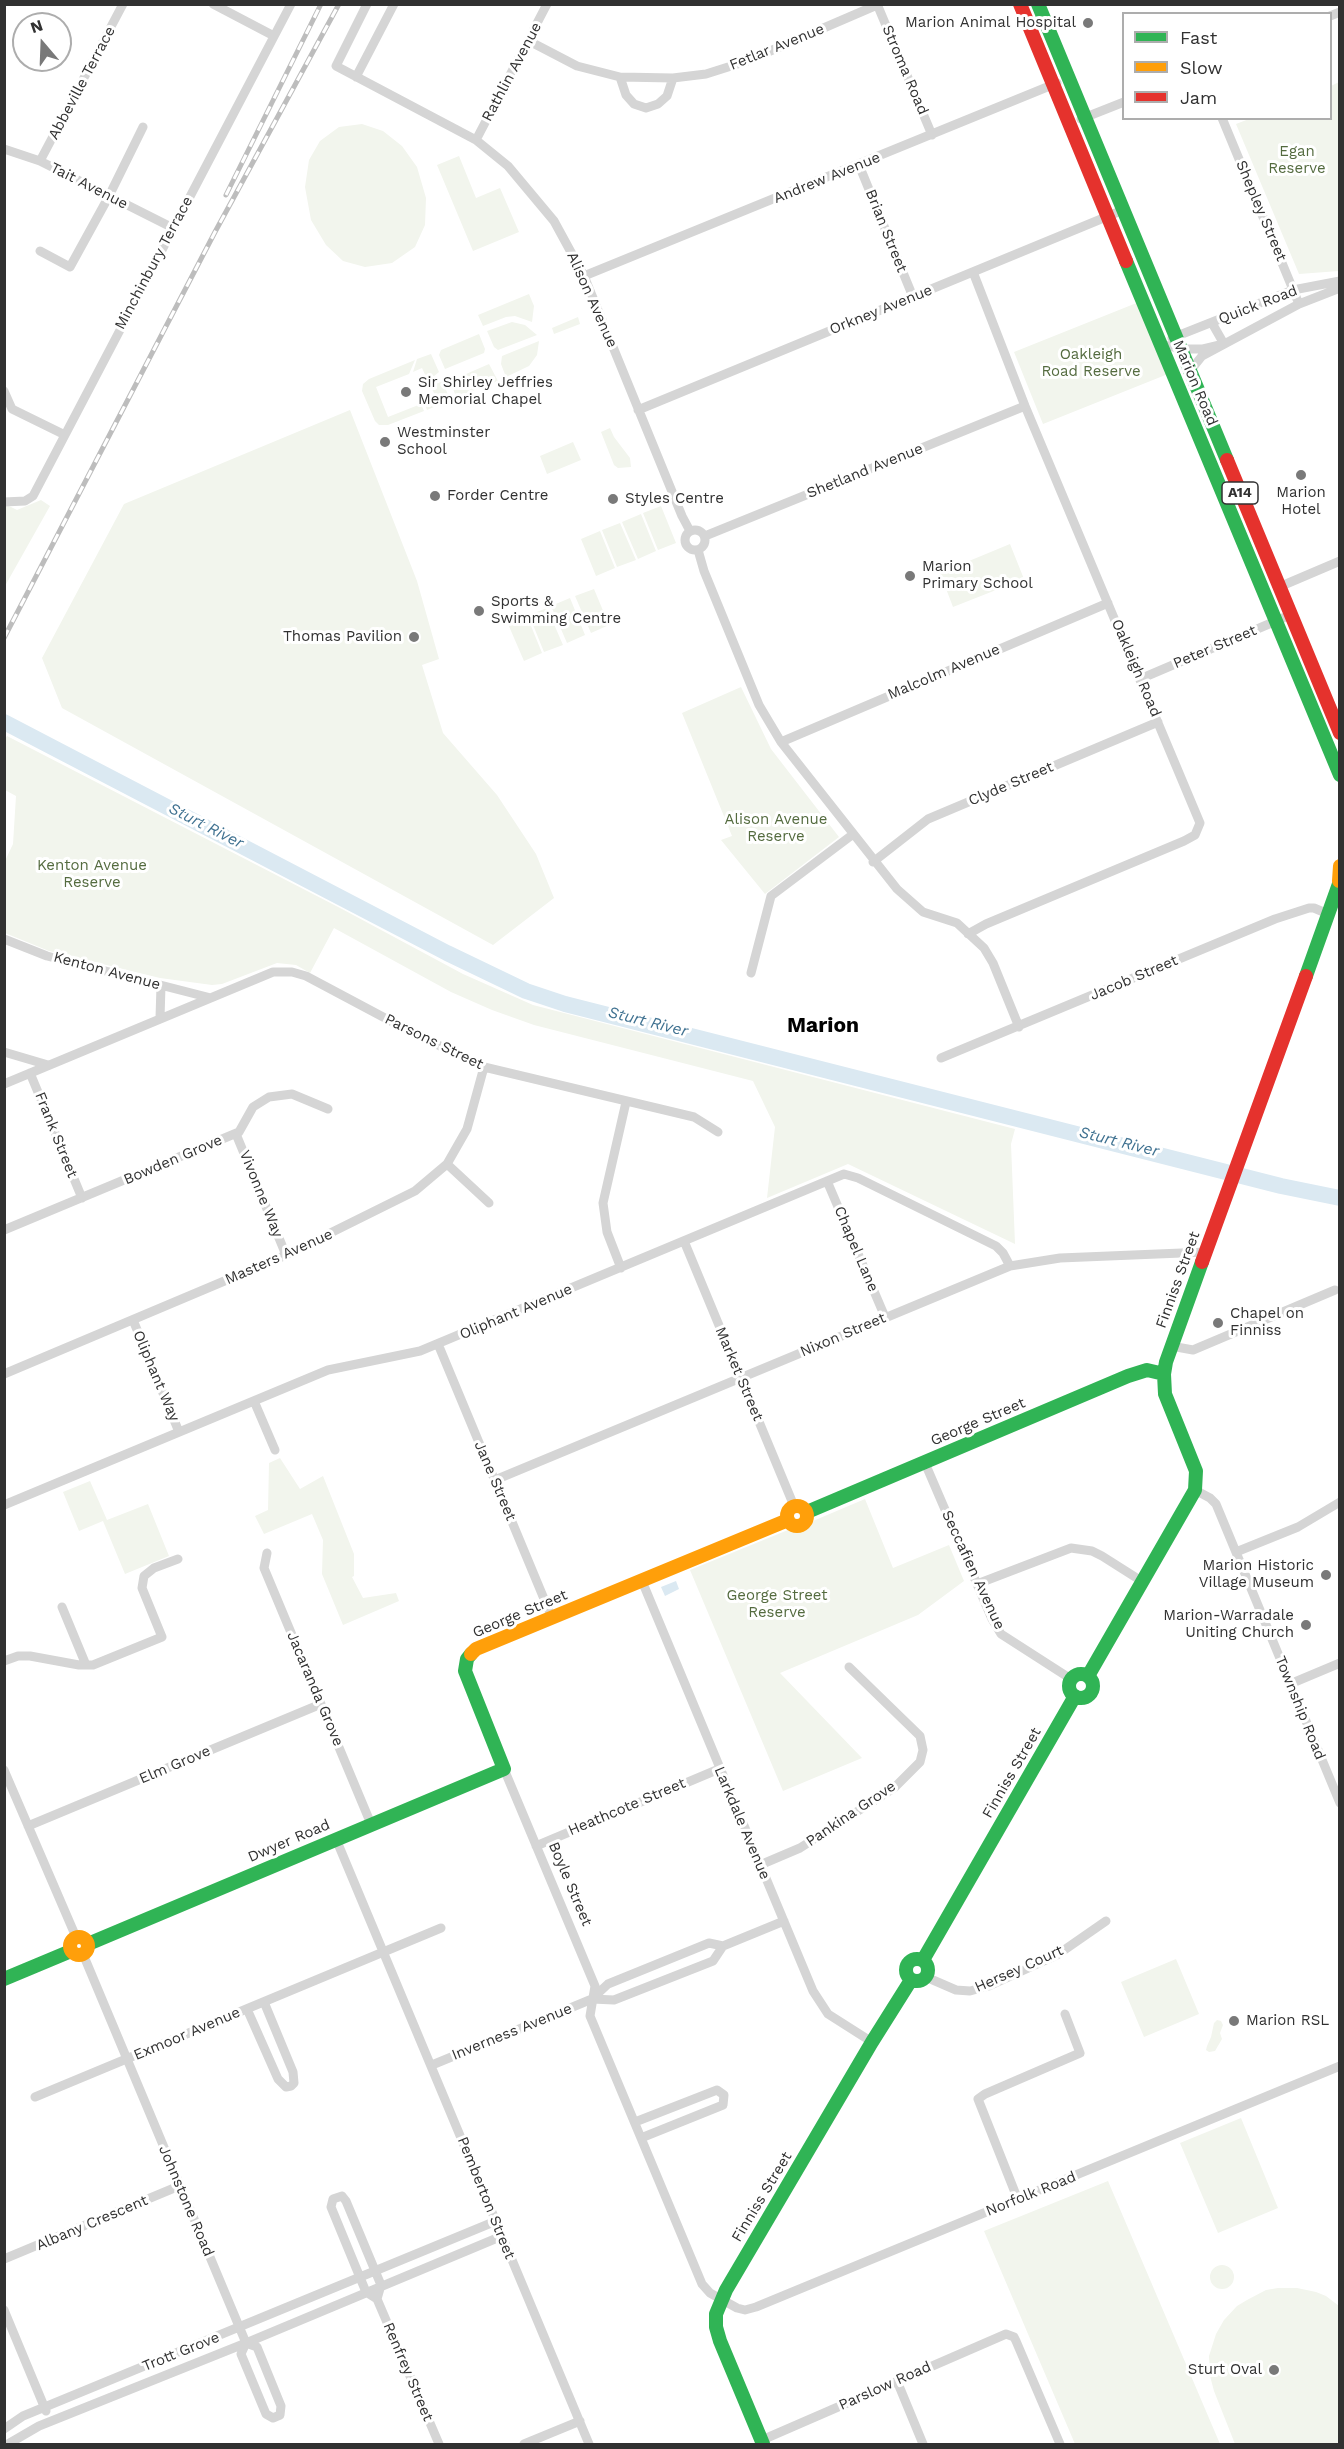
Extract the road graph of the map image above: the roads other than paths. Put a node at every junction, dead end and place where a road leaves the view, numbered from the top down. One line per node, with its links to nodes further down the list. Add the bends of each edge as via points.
1 (123, 4): 25 (street, Abbeville Terrace)
2 (213, 4): 10 (street)
3 (291, 4): 10 (street, Minchinbury Terrace)
4 (367, 4): 12 (street, Alison Avenue, via 336,66)
5 (394, 4): 12 (street)
6 (547, 4): 11 (street, Rathlin Avenue)
7 (1020, 4): 16 (street, Marion Road / A14)
8 (1038, 4): 15 (street, Marion Road / A14)
9 (877, 5): 14 (street, Fetlar Avenue, via 747,61 706,74); 22 (street, Stroma Road)
10 (274, 36): 30 (street, Minchinbury Terrace)
11 (529, 41): 13 (street, Fetlar Avenue, via 577,66); 23 (street, Rathlin Avenue)
12 (356, 77): 23 (street, Alison Avenue)
13 (620, 77): 14 (street, Fetlar Avenue); 14 (street, via 634,104 646,108 667,96)
14 (673, 78)
15 (1069, 78): 16 (street, Andrew Avenue); 18 (street, Marion Road / A14)
16 (1053, 84): 20 (street, Marion Road / A14); 22 (street, Andrew Avenue)
17 (1122, 103): 18 (street)
18 (1085, 118): 20 (street); 28 (street, Marion Road / A14)
19 (1223, 120): 36 (street, Shepley Street)
20 (1070, 124): 29 (street, Marion Road / A14)
21 (143, 127): 27 (street)
22 (932, 135): 26 (street, Andrew Avenue)
23 (476, 140): 33 (street, Alison Avenue, via 508,166 554,221)
24 (5, 146): 25 (street, Tait Avenue)
25 (40, 161): 27 (street, Tait Avenue)
26 (860, 165): 33 (street, Andrew Avenue); 37 (street, Brian Street)
27 (109, 196): 30 (street, Tait Avenue); 31 (street, via 70,267)
28 (1123, 210): 29 (street, Orkney Avenue); 40 (street, Marion Road / A14)
29 (1109, 216): 32 (street, Orkney Avenue); 41 (street, Marion Road / A14)
30 (172, 228): 47 (street, Minchinbury Terrace)
31 (40, 251)
32 (973, 272): 37 (street, Orkney Avenue); 45 (street, Oakleigh Road)
33 (584, 276): 46 (street, Alison Avenue)
34 (1340, 281): 36 (street, Quick Road)
35 (1340, 288): 38 (street, Quick Road)
36 (1293, 290): 38 (street, Shepley Street); 39 (street, Quick Road)
37 (913, 297): 46 (street, Orkney Avenue)
38 (1299, 304): 42 (street, Quick Road)
39 (1212, 323): 40 (street, Quick Road); 42 (street, Quick Road)
40 (1178, 343): 41 (street, Quick Road); 42 (street, Quick Road, via 1203,349); 43 (street, Marion Road / A14)
41 (1161, 344): 56 (street, Marion Road / A14)
42 (1224, 344): 43 (street, Quick Road, via 1202,356)
43 (1190, 371): 53 (street, Marion Road / A14)
44 (4, 391): 47 (street, via 12,409)
45 (1025, 406): 50 (street, Shetland Avenue); 54 (street, Oakleigh Road)
46 (638, 410): 49 (street, Alison Avenue)
47 (63, 434): 48 (street, Minchinbury Terrace, via 33,495 25,501)
48 (4, 502)
49 (690, 531): 50 (street, via 698,530); 51 (street, via 685,539 687,545)
50 (705, 537): 51 (street)
51 (698, 550): 60 (street, via 759,705)
52 (1340, 561): 53 (street)
53 (1279, 586): 55 (street, Marion Road / A14)
54 (1108, 603): 57 (street, Oakleigh Road); 60 (street, Malcolm Avenue)
55 (1290, 615): 56 (street, Peter Street); 59 (street, Marion Road / A14)
56 (1276, 621): 57 (street, Peter Street); 61 (street, Marion Road / A14)
57 (1140, 679): 58 (street, Oakleigh Road)
58 (1158, 722): 63 (street, Clyde Street, via 928,819); 67 (street, Oakleigh Road, via 1200,823 1195,835)
59 (1340, 734)
60 (781, 742): 62 (street)
61 (1340, 775)
62 (852, 835): 63 (street); 69 (street, via 771,896)
63 (873, 862): 67 (street, via 923,912 957,923)
64 (1340, 866): 65 (street, Finniss Street)
65 (1340, 881): 66 (street, Finniss Street)
66 (1328, 914): 73 (street, Jacob Street, via 1314,908 1300,909); 90 (street, Finniss Street)
67 (968, 934): 73 (street, via 993,963)
68 (4, 939): 70 (street, Kenton Avenue, via 47,956)
69 (751, 973)
70 (161, 986): 71 (street, Kenton Avenue); 72 (street)
71 (211, 998): 72 (street, Parsons Street); 77 (street, Parsons Street, via 273,972 292,972)
72 (160, 1018): 76 (street, Parsons Street)
73 (1019, 1027): 75 (street, Jacob Street)
74 (4, 1052): 76 (street)
75 (941, 1058)
76 (48, 1065): 78 (street, Parsons Street)
77 (484, 1067): 80 (street, Parsons Street); 84 (street, Masters Avenue, via 467,1129)
78 (30, 1073): 79 (street, Parsons Street); 86 (street, Frank Street)
79 (4, 1083)
80 (626, 1102): 82 (street, Parsons Street, via 694,1117); 93 (street, via 603,1203 607,1232)
81 (328, 1109): 83 (street, Bowden Grove, via 299,1096 276,1095 253,1107)
82 (718, 1132)
83 (236, 1134): 86 (street, Bowden Grove); 91 (street, Vivonne Way)
84 (447, 1164): 87 (street); 91 (street, Masters Avenue, via 407,1196)
85 (827, 1182): 89 (street, Oliphant Avenue); 92 (street, Oliphant Avenue, via 844,1174 858,1178 996,1246); 95 (street, Chapel Lane)
86 (82, 1198): 88 (street, Bowden Grove)
87 (489, 1203)
88 (4, 1230)
89 (684, 1241): 93 (street, Oliphant Avenue); 101 (street, Market Street)
90 (1206, 1252): 92 (street, Nixon Street, via 1060,1258); 98 (street, Finniss Street)
91 (286, 1255): 96 (street, Masters Avenue)
92 (1010, 1266): 95 (street, Nixon Street)
93 (621, 1268): 97 (street, Oliphant Avenue)
94 (1335, 1290): 98 (street, via 1193,1350)
95 (885, 1317): 101 (street, Nixon Street)
96 (133, 1320): 99 (street, Masters Avenue); 103 (street, Oliphant Way)
97 (438, 1344): 102 (street, Oliphant Avenue, via 420,1352 328,1370); 106 (street, Jane Street)
98 (1171, 1346): 100 (street, Finniss Street)
99 (4, 1374)
100 (1164, 1374): 105 (street, George Street, via 1147,1370 1128,1376); 107 (street, Finniss Street, via 1165,1394 1196,1471)
101 (740, 1378): 106 (street, Nixon Street); 110 (street, Market Street)
102 (254, 1401): 103 (street, Oliphant Avenue); 104 (street)
103 (179, 1432): 109 (street, Oliphant Avenue)
104 (275, 1450)
105 (925, 1463): 111 (street, George Street); 118 (street, Seccafien Avenue)
106 (495, 1480): 120 (street, Jane Street)
107 (1195, 1490): 113 (street, Township Road, via 1216,1504); 117 (street)
108 (1340, 1502): 113 (street, via 1298,1527)
109 (4, 1505)
110 (794, 1506): 111 (street); 112 (street, via 788,1510)
111 (807, 1512): 112 (street, via 803,1525 796,1526)
112 (788, 1520): 116 (street, George Street)
113 (1236, 1552): 128 (street, Township Road)
114 (267, 1553): 130 (street, Jacaranda Grove, via 264,1568)
115 (178, 1559): 124 (street, via 144,1576 142,1588 166,1639)
116 (642, 1581): 120 (street, George Street); 132 (street, Larkdale Avenue)
117 (1143, 1582): 118 (street, via 1092,1551 1071,1548); 126 (street)
118 (977, 1584): 127 (street, Seccafien Avenue, via 1001,1634)
119 (62, 1607): 124 (street)
120 (552, 1618): 121 (street, George Street, via 476,1649)
121 (467, 1659): 131 (street, Boyle Street, via 465,1671)
122 (4, 1661): 124 (street, via 30,1656)
123 (1340, 1663): 128 (street)
124 (86, 1665)
125 (849, 1667): 139 (street, Pankina Grove, via 920,1736 920,1762 884,1794 800,1848)
126 (1088, 1676): 127 (street); 129 (street, via 1093,1690 1083,1698)
127 (1071, 1679): 129 (street, via 1070,1689)
128 (1290, 1684): 134 (street, Township Road)
129 (1075, 1696): 146 (street, Finniss Street)
130 (321, 1704): 135 (street, Jacaranda Grove); 136 (street, Elm Grove)
131 (504, 1769): 135 (street, Dwyer Road); 138 (street, Boyle Street)
132 (719, 1769): 138 (street, Heathcote Street); 139 (street, Larkdale Avenue)
133 (4, 1770): 136 (street, Johnstone Road)
134 (1340, 1803)
135 (371, 1824): 137 (street, Dwyer Road)
136 (28, 1826): 144 (street, Johnstone Road)
137 (336, 1839): 144 (street, Dwyer Road); 145 (street, Pemberton Street)
138 (536, 1846): 150 (street, Boyle Street, via 595,1986)
139 (760, 1865): 140 (street, Larkdale Avenue)
140 (784, 1921): 143 (street, Inverness Avenue); 154 (street, Larkdale Avenue, via 813,1991 828,2014)
141 (1106, 1922): 147 (street, Hersey Court, via 1057,1955 989,1986 956,1990)
142 (441, 1928): 145 (street)
143 (723, 1946): 150 (street, Inverness Avenue, via 709,1943 608,1984); 150 (street, Inverness Avenue, via 713,1961 614,2000)
144 (79, 1947): 148 (street, Dwyer Road); 155 (street, Johnstone Road)
145 (384, 1952): 151 (street, Exmoor Avenue); 156 (street, Pemberton Street)
146 (923, 1960): 147 (street, via 929,1969); 149 (street, via 914,1959 907,1965)
147 (926, 1977): 149 (street)
148 (4, 1978)
149 (911, 1980): 154 (street, Finniss Street)
150 (592, 1999): 156 (street, Inverness Avenue); 159 (street, Boyle Street, via 590,2016)
151 (264, 2002): 152 (street, Exmoor Avenue); 152 (street, Exmoor Avenue, via 293,2072 291,2086 286,2087 278,2079)
152 (247, 2009): 155 (street, Exmoor Avenue)
153 (1065, 2013): 162 (street, via 1080,2053 978,2099)
154 (872, 2042): 171 (street, Finniss Street)
155 (127, 2059): 158 (street); 161 (street, Johnstone Road)
156 (432, 2065): 163 (street, Pemberton Street)
157 (1340, 2066): 162 (street, Norfolk Road)
158 (35, 2097)
159 (635, 2122): 160 (street, Boyle Street); 160 (street, via 717,2090 724,2095 723,2105)
160 (641, 2138): 171 (street, Boyle Street, via 702,2284)
161 (179, 2186): 165 (street, Albany Crescent); 173 (street, Johnstone Road)
162 (1018, 2200): 171 (street, Norfolk Road, via 756,2307 745,2310)
163 (496, 2222): 164 (street, Pemberton Street); 166 (street, Trott Grove)
164 (502, 2236): 168 (street, Trott Grove); 178 (street, Pemberton Street)
165 (4, 2259)
166 (376, 2272): 167 (street, Trott Grove); 167 (street, via 344,2198 336,2198 331,2207); 168 (street)
167 (360, 2278): 169 (street); 173 (street, Trott Grove)
168 (381, 2285): 169 (street, Trott Grove); 170 (street)
169 (366, 2292): 170 (street); 174 (street, Trott Grove)
170 (377, 2299): 182 (street, Renfrey Street)
171 (721, 2300): 180 (street, Finniss Street, via 716,2320 720,2341)
172 (4, 2310): 176 (street)
173 (240, 2328): 174 (street, Johnstone Road); 176 (street, Trott Grove)
174 (246, 2343): 174 (street, Trott Grove, via 257,2347 281,2406 280,2415 273,2418 266,2414 241,2354); 177 (street, Trott Grove)
175 (897, 2381): 180 (street, Parslow Road); 185 (street); 186 (street, Parslow Road, via 999,2335 1010,2334)
176 (45, 2407): 177 (street); 179 (street, Trott Grove)
177 (51, 2421): 181 (street, Trott Grove)
178 (579, 2421): 183 (street); 184 (street, Pemberton Street)
179 (4, 2429)
180 (762, 2442)
181 (8, 2445)
182 (439, 2445)
183 (524, 2445)
184 (589, 2445)
185 (923, 2445)
186 (1060, 2445)

